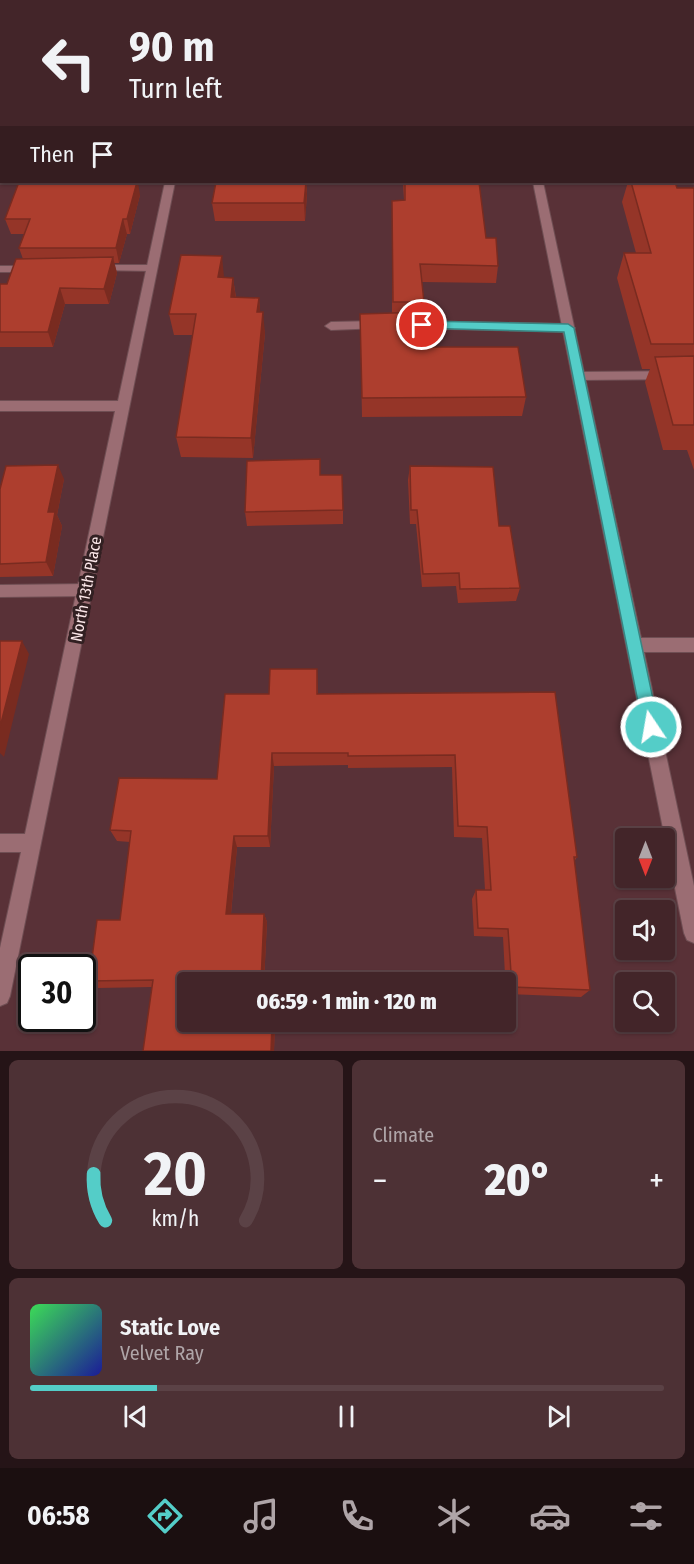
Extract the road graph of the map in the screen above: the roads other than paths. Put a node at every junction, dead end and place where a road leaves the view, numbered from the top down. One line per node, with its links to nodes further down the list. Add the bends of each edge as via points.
1 (170, 183): 4 (street, North 13th Place)
2 (538, 183): 8 (street)
3 (82, 268): 4 (lane)
4 (152, 268): 12 (street, North 13th Place)
5 (0, 269): 6 (lane)
6 (47, 269)
7 (331, 326): 8 (lane)
8 (568, 328): 10 (street)
9 (694, 375): 10 (lane)
10 (578, 376): 15 (street)
11 (0, 406): 12 (street)
12 (122, 406): 13 (street, North 13th Place)
13 (86, 590): 14 (lane); 18 (street, North 13th Place)
14 (0, 591)
15 (634, 645): 16 (street); 19 (street)
16 (694, 645)
17 (0, 843): 18 (street)
18 (33, 843): 20 (street, North 13th Place)
19 (694, 933)
20 (0, 996)

